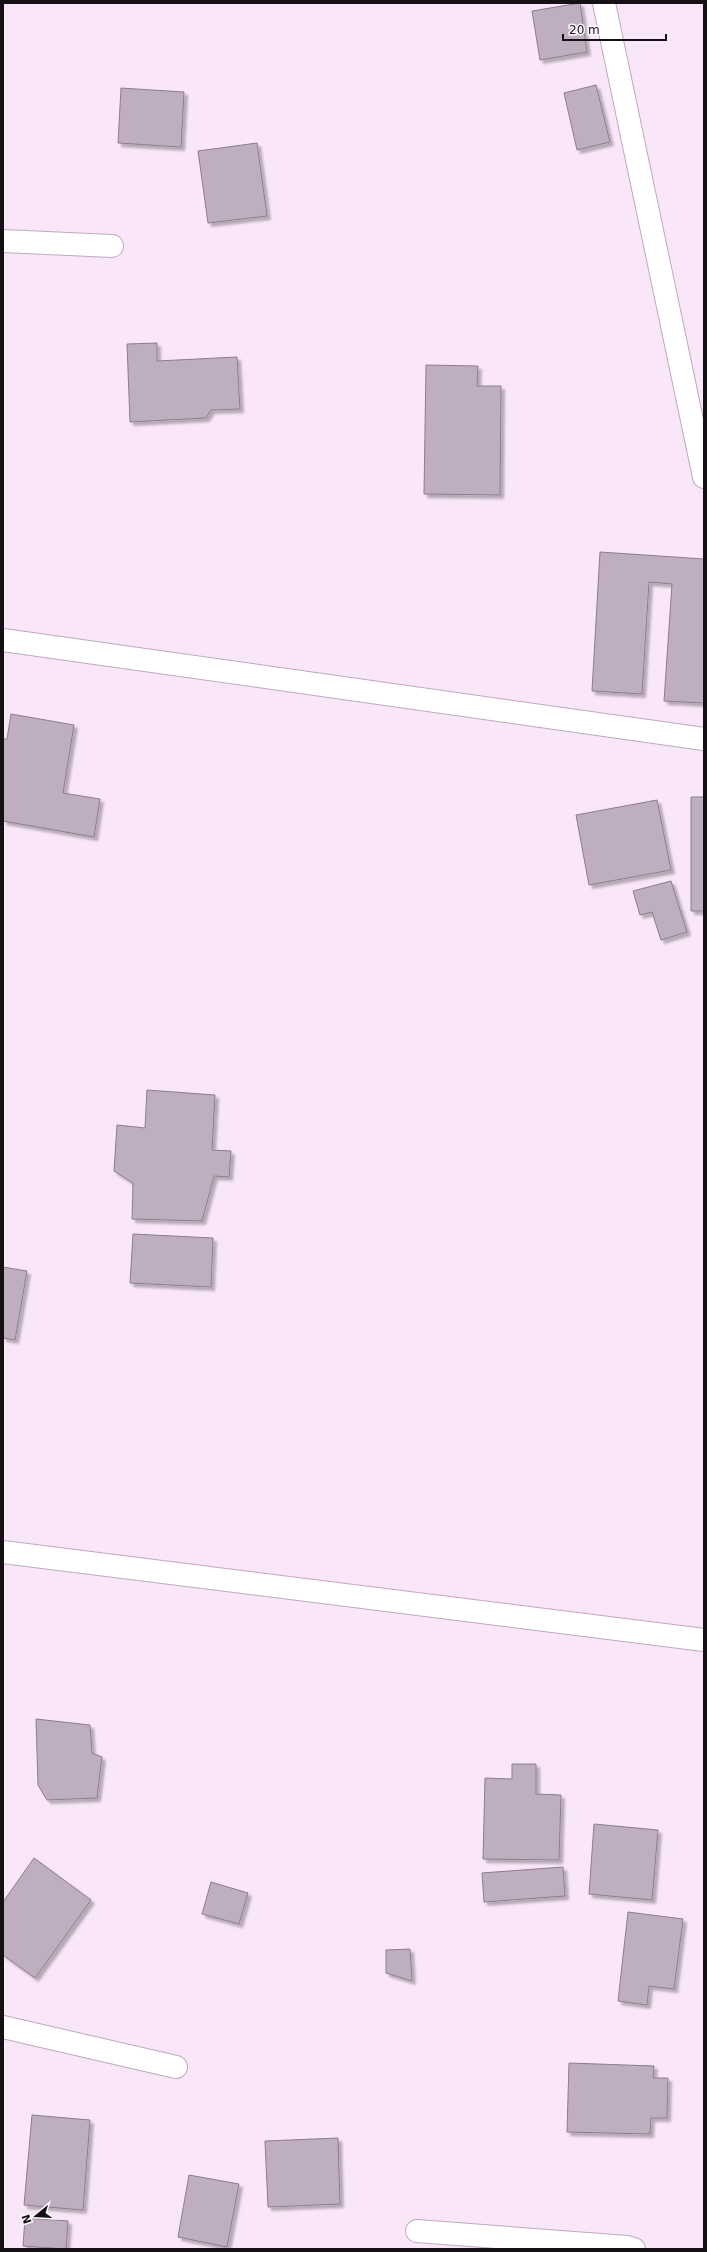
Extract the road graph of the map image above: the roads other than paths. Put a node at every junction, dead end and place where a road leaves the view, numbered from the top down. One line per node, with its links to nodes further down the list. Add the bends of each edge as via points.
1 (604, 3): 4 (street)
2 (3, 241): 3 (street)
3 (112, 246)
4 (704, 477)
5 (3, 640): 6 (street)
6 (704, 739)
7 (3, 1552): 8 (street)
8 (704, 1640)
9 (3, 2027): 10 (street)
10 (176, 2068)
11 (417, 2231): 12 (street)
12 (634, 2249)

